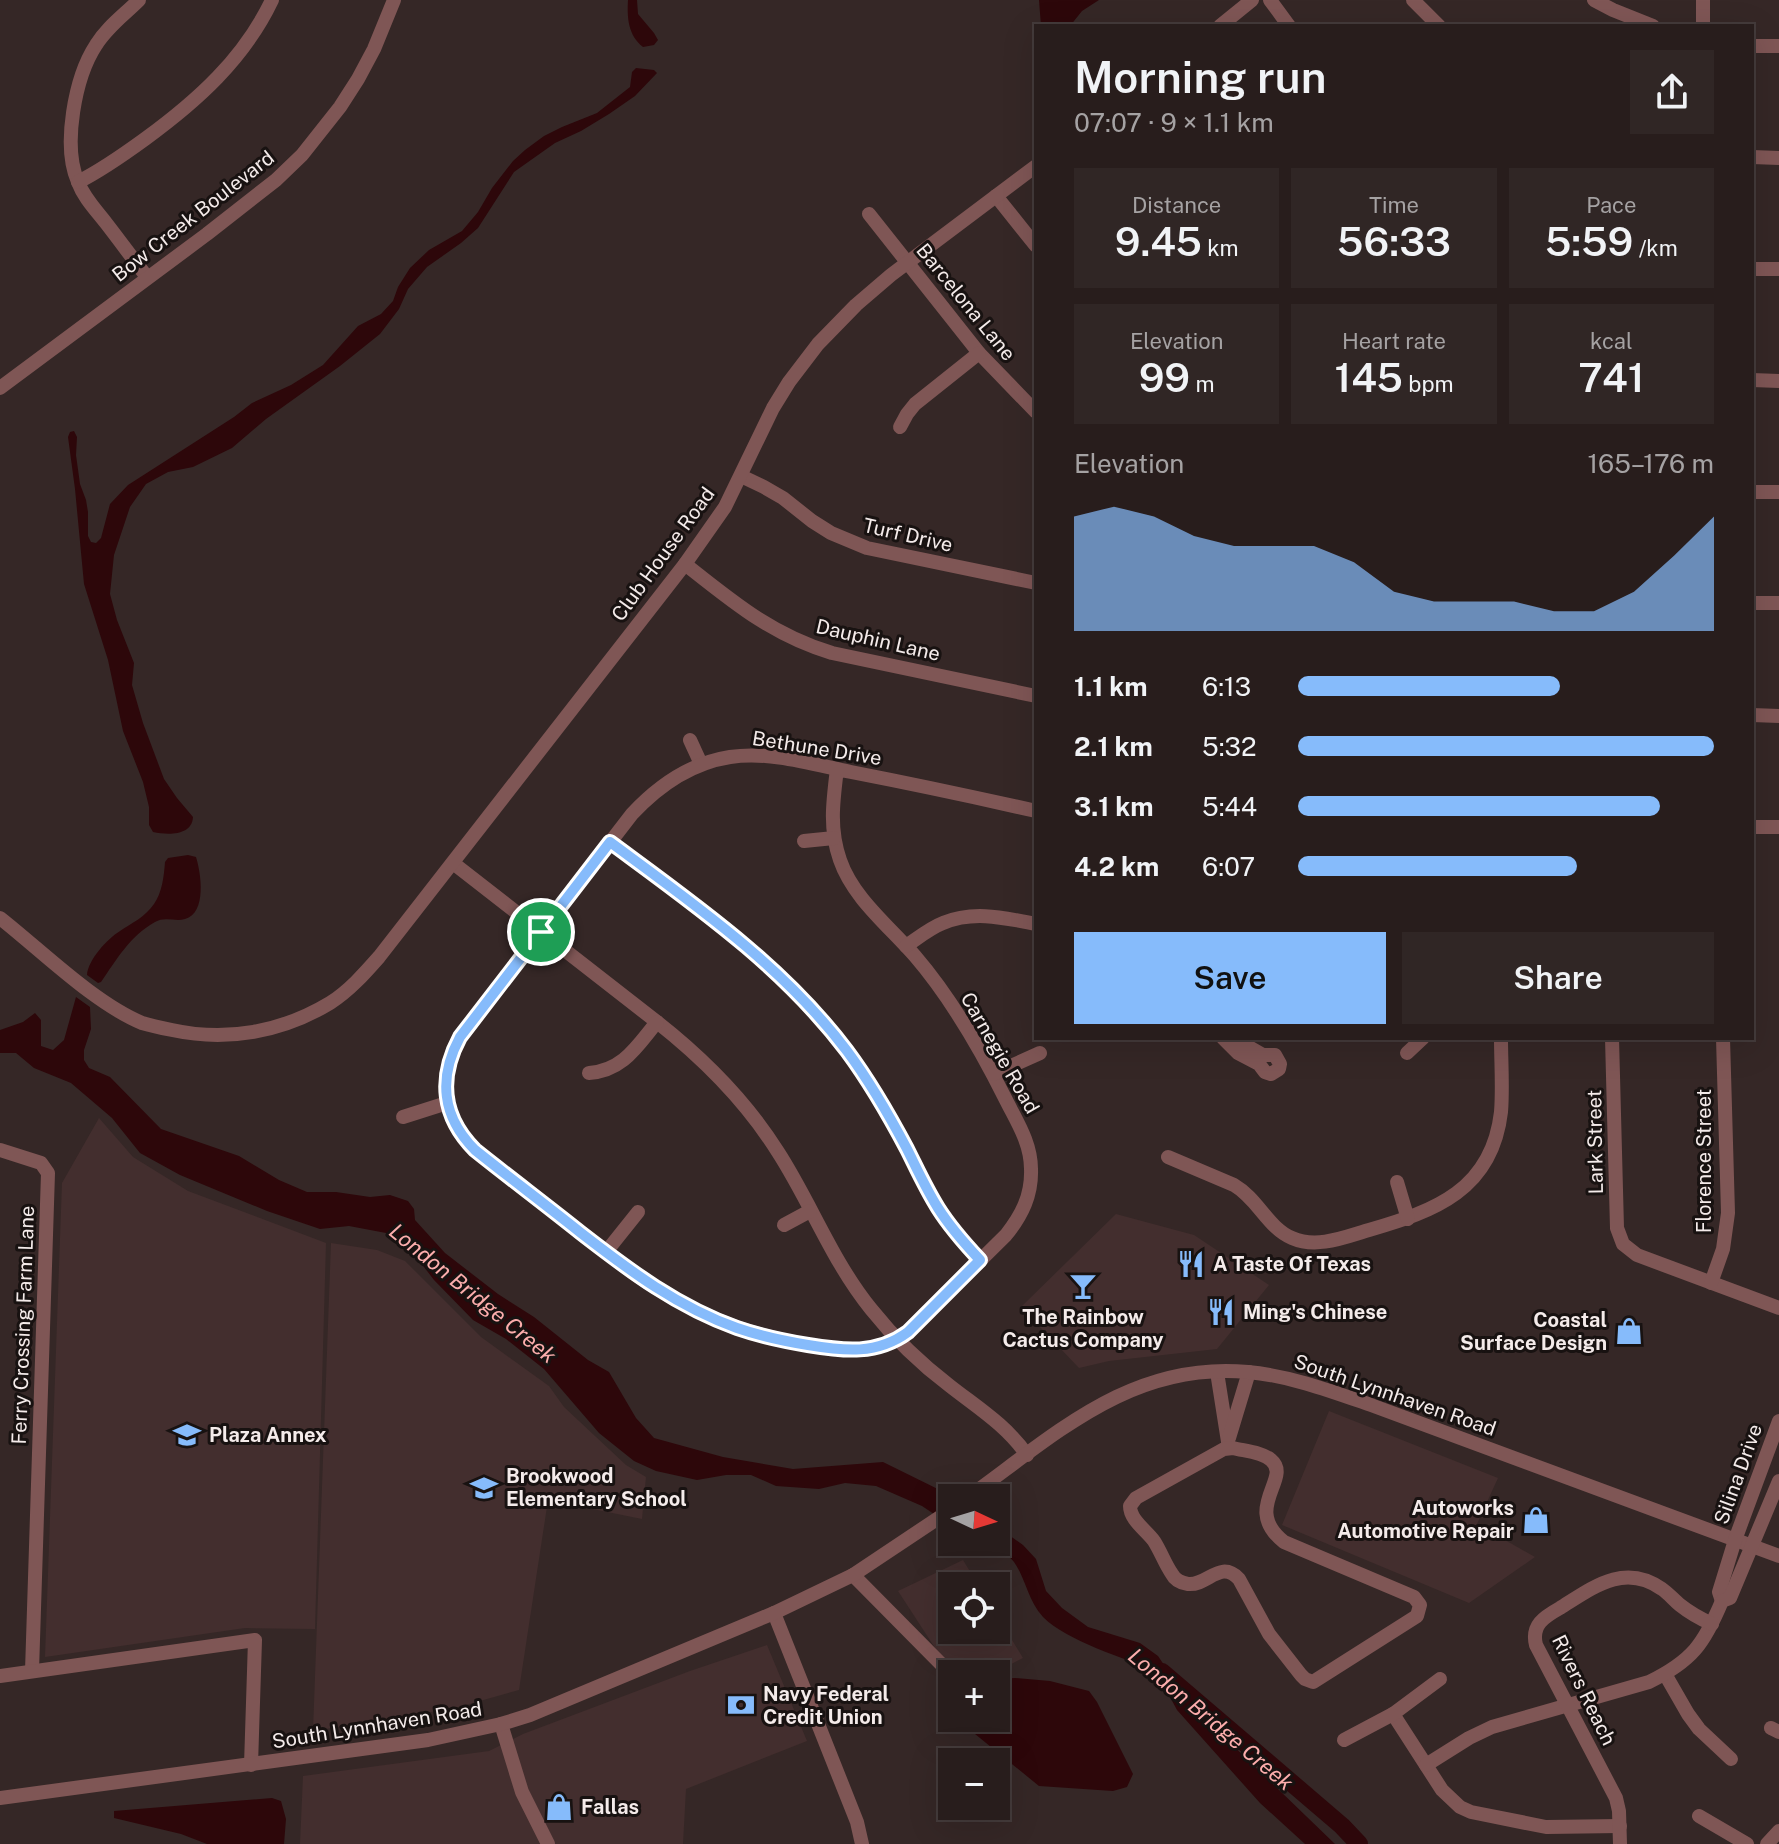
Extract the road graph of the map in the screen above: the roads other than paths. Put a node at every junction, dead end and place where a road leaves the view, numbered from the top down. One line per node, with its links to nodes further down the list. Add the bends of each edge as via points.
1 (139, 0): 19 (street, via 106,30 83,69 70,142)
2 (272, 0): 19 (street, via 240,53 198,98)
3 (394, 0): 26 (street, Bow Creek Boulevard, via 358,79 302,155)
4 (1252, 0): 9 (street)
5 (1270, 0): 10 (street)
6 (1413, 0): 11 (street)
7 (1594, 0): 12 (street)
8 (1703, 0): 13 (street)
9 (1222, 24)
10 (1288, 24)
11 (1437, 24)
12 (1648, 24)
13 (1703, 24)
14 (1754, 46): 15 (street)
15 (1779, 46)
16 (1754, 157): 17 (street)
17 (1779, 158)
18 (1034, 168): 20 (street, Club House Road)
19 (78, 182): 26 (street)
20 (996, 196): 22 (street); 23 (street, Club House Road)
21 (869, 214): 23 (street, Barcelona Lane)
22 (1034, 244)
23 (908, 263): 27 (street, Barcelona Lane); 33 (street, Club House Road, via 818,344 773,408)
24 (1754, 269): 25 (street)
25 (1779, 269)
26 (147, 277): 30 (street, Bow Creek Boulevard)
27 (979, 353): 31 (street, Barcelona Lane); 32 (street, via 915,404)
28 (1754, 380): 29 (street)
29 (1779, 381)
30 (0, 388)
31 (1034, 410)
32 (900, 427)
33 (741, 476): 36 (street, Club House Road); 37 (street, Turf Drive, via 848,542)
34 (1754, 492): 35 (street)
35 (1779, 492)
36 (685, 564): 40 (street, Dauphin Lane, via 762,623 815,648); 52 (street, Club House Road)
37 (1034, 583)
38 (1754, 603): 39 (street)
39 (1779, 603)
40 (1034, 696)
41 (1754, 715): 42 (street)
42 (1779, 716)
43 (690, 740): 44 (street)
44 (701, 764): 45 (street, Bethune Drive, via 750,755); 51 (street, Bethune Drive, via 656,790)
45 (837, 769): 46 (street, Bethune Drive); 49 (street, Carnegie Road)
46 (1034, 811)
47 (1754, 827): 48 (street)
48 (1779, 827)
49 (834, 838): 50 (street); 56 (street, Carnegie Road, via 857,891)
50 (804, 841)
51 (610, 842): 55 (street, Bethune Drive); 76 (street, via 732,935 818,1015 885,1108 939,1210)
52 (453, 863): 53 (street, Club House Road, via 361,977 331,1002 308,1015 244,1034 185,1033 142,1023 92,992); 55 (street)
53 (0, 918)
54 (1034, 924): 56 (street, via 971,916 940,924)
55 (541, 932): 57 (street); 66 (street, Bethune Drive, via 460,1037 448,1063)
56 (906, 946): 65 (street, Carnegie Road, via 948,1000)
57 (657, 1022): 64 (street, via 625,1060); 71 (street, via 745,1107 778,1152)
58 (1421, 1040): 63 (street)
59 (1501, 1040): 73 (street, via 1501,1109 1487,1158 1447,1201)
60 (1612, 1040): 77 (street, Lark Street, via 1617,1228 1623,1244 1637,1255)
61 (1723, 1040): 77 (street, Florence Street, via 1728,1213)
62 (1040, 1053): 65 (street)
63 (1407, 1053)
64 (589, 1073)
65 (993, 1074): 76 (street, Carnegie Road, via 1024,1136 1031,1179 1018,1219)
66 (447, 1103): 67 (street); 75 (street, Bethune Drive, via 456,1128 475,1150)
67 (403, 1117)
68 (0, 1150): 96 (street, Ferry Crossing Farm Lane, via 41,1163 48,1173)
69 (1168, 1157): 73 (street, via 1244,1191 1300,1248)
70 (1397, 1182): 73 (street)
71 (810, 1211): 74 (street); 79 (street, via 852,1284)
72 (638, 1212): 75 (street)
73 (1408, 1219)
74 (784, 1225)
75 (606, 1252): 79 (street, Bethune Drive, via 679,1303 738,1329 827,1348 873,1348)
76 (980, 1260): 79 (street, Carnegie Road)
77 (1711, 1283): 78 (street)
78 (1779, 1308)
79 (898, 1339): 84 (street, via 1007,1429)
80 (1217, 1372): 81 (street, South Lynnhaven Road); 83 (street); 84 (street, South Lynnhaven Road, via 1176,1376 1131,1389 1079,1417)
81 (1249, 1372): 83 (street); 88 (street, South Lynnhaven Road, via 1310,1384 1371,1405)
82 (1778, 1425): 88 (street, Silina Drive)
83 (1228, 1445): 83 (street, via 1130,1506 1176,1579 1190,1584 1222,1571 1235,1574 1269,1634 1301,1675 1313,1682 1417,1616 1420,1605 1414,1597 1277,1536 1266,1512 1277,1476 1274,1464)
84 (1027, 1455): 86 (street, South Lynnhaven Road)
85 (1779, 1481): 89 (street, Silina Drive)
86 (987, 1484)
87 (938, 1519): 91 (street, South Lynnhaven Road)
88 (1735, 1540): 89 (street, South Lynnhaven Road); 92 (street, Silina Drive, via 1719,1592)
89 (1753, 1545): 90 (street, South Lynnhaven Road); 92 (street, Silina Drive, via 1730,1598)
90 (1779, 1556)
91 (853, 1575): 93 (street, South Lynnhaven Road); 95 (street)
92 (1722, 1601): 94 (street)
93 (774, 1613): 102 (street, South Lynnhaven Road); 112 (street)
94 (1712, 1624): 97 (street, via 1699,1647); 100 (street, Rivers Reach, via 1651,1583 1628,1577 1601,1582 1543,1618 1535,1631 1536,1645)
95 (938, 1661)
96 (32, 1671): 98 (street); 105 (street, via 255,1640)
97 (1665, 1674): 100 (street); 104 (street, via 1699,1729)
98 (0, 1676)
99 (1440, 1679): 101 (street)
100 (1568, 1706): 106 (street, via 1492,1727); 109 (street, Rivers Reach, via 1616,1798)
101 (1393, 1714): 103 (street); 106 (street)
102 (501, 1724): 105 (street, South Lynnhaven Road); 111 (street, via 522,1792)
103 (1344, 1740)
104 (1731, 1759)
105 (251, 1765): 107 (street, South Lynnhaven Road)
106 (1426, 1765): 109 (street, via 1450,1799 1471,1812 1546,1827)
107 (0, 1798)
108 (1699, 1816): 114 (street)
109 (1620, 1826): 113 (street, Rivers Reach)
110 (1779, 1831): 115 (street)
111 (548, 1844)
112 (862, 1844)
113 (1620, 1844)
114 (1747, 1844)
115 (1767, 1844)

